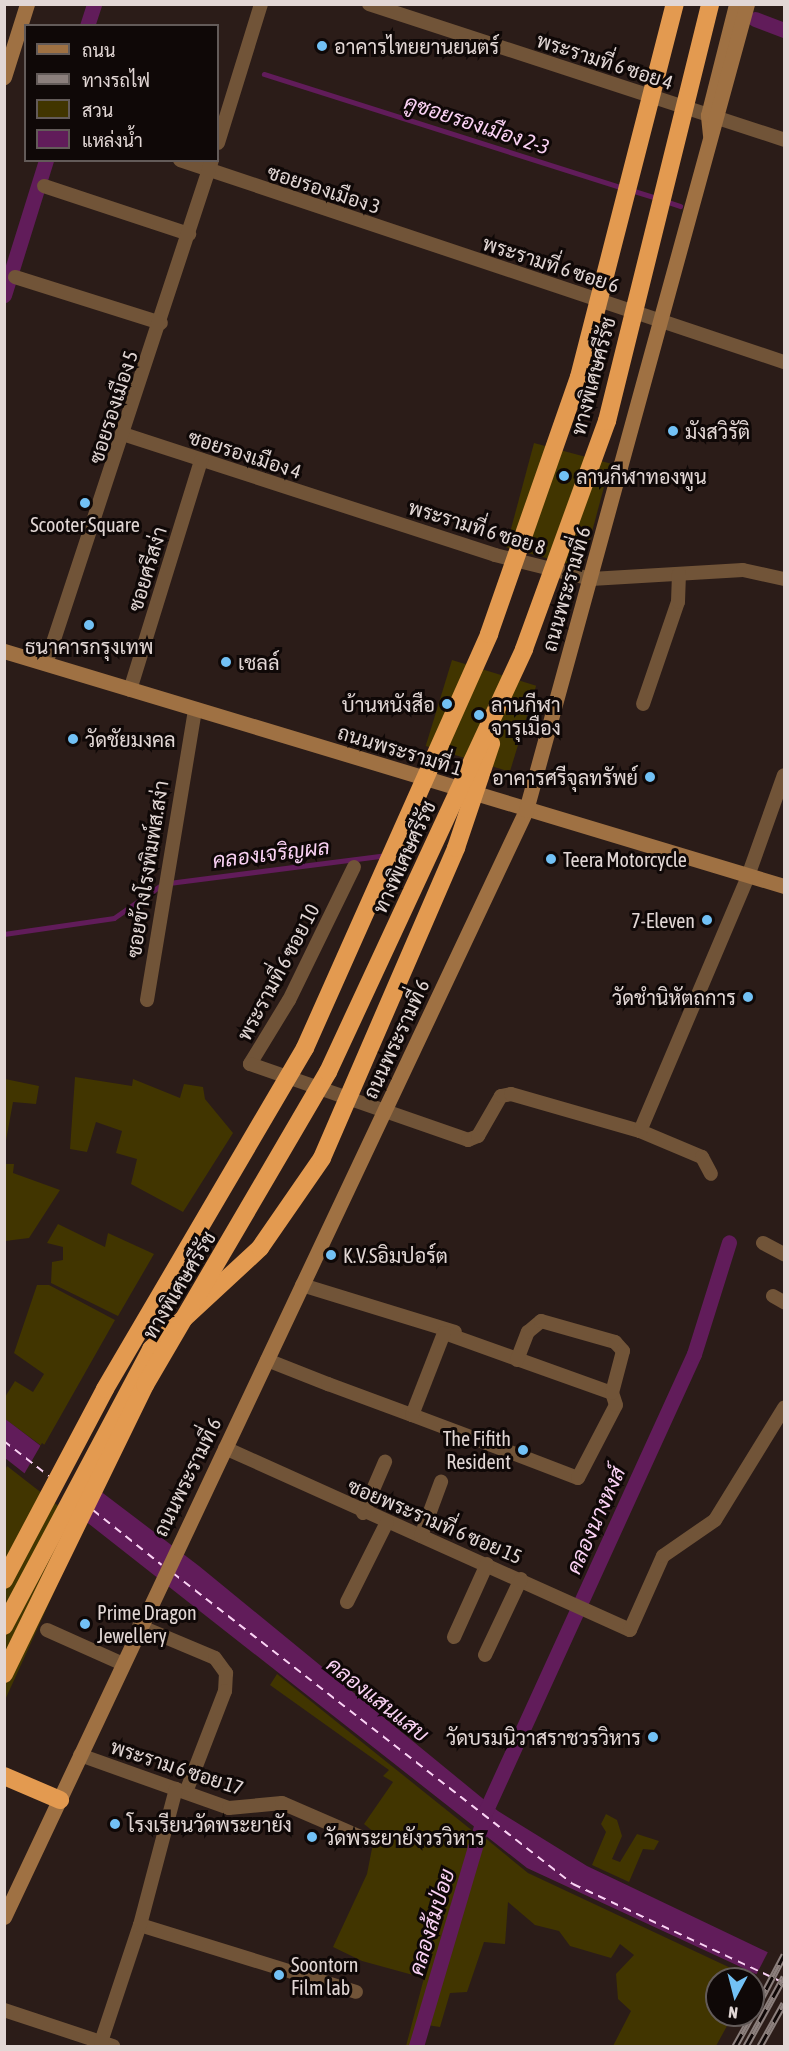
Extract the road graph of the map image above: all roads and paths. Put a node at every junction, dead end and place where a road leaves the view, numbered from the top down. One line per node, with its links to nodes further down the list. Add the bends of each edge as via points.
1 (27, 4): 8 (main road)
2 (261, 4): 10 (street)
3 (369, 4): 9 (street, พระรามที่ 6 ซอย 4)
4 (675, 4): 59 (highway, ทางพิเศษศรีรัช, bridge, via 579,377 489,634 294,1070 105,1389)
5 (710, 4): 27 (highway, ทางพิเศษศรีรัช, bridge, via 607,421)
6 (736, 4): 9 (main road, ถนนพระรามที่ 6)
7 (747, 4): 9 (main road, ถนนพระรามที่ 6)
8 (4, 77)
9 (713, 116): 11 (street, พระรามที่ 6 ซอย 4); 18 (main road, ถนนพระรามที่ 6)
10 (219, 140)
11 (784, 140)
12 (190, 162): 13 (street, ซอยรองเมือง 3)
13 (210, 166): 15 (street, ซอยรองเมือง 5); 16 (street, ซอยรองเมือง 3)
14 (44, 186): 15 (street)
15 (189, 234): 19 (street, ซอยรองเมือง 5)
16 (427, 244): 18 (street, พระรามที่ 6 ซอย 6)
17 (15, 277): 19 (street)
18 (664, 322): 20 (street, พระรามที่ 6 ซอย 6); 25 (main road, ถนนพระรามที่ 6)
19 (161, 323): 21 (street, ซอยรองเมือง 5)
20 (784, 362)
21 (126, 435): 22 (street, ซอยรองเมือง 4); 29 (street, ซอยรองเมือง 5)
22 (201, 460): 23 (street, ซอยรองเมือง 4); 30 (street, ซอยศรีสง่า)
23 (353, 509): 25 (street, พระรามที่ 6 ซอย 8)
24 (679, 574): 25 (street); 26 (street, via 743,570); 31 (street, via 678,602)
25 (591, 579): 34 (main road, ถนนพระรามที่ 6)
26 (784, 579)
27 (524, 649): 62 (highway, bridge, via 456,848 334,1137 260,1248 151,1349); 67 (highway, ทางพิเศษศรีรัช, bridge, via 328,1072 145,1385)
28 (4, 651): 29 (main road, ถนนพระรามที่ 1)
29 (46, 664): 30 (main road, ถนนพระรามที่ 1)
30 (130, 690): 32 (main road, ถนนพระรามที่ 1)
31 (643, 704)
32 (195, 709): 34 (main road, ถนนพระรามที่ 1); 38 (street, ซอยข้างโรงพิมพ์ส.สง่า)
33 (784, 775): 36 (street)
34 (526, 810): 36 (main road, ถนนพระรามที่ 1); 39 (main road, ถนนพระรามที่ 6)
35 (354, 867): 39 (street, พระรามที่ 6 ซอย 10, via 289,1000 250,1064)
36 (748, 876): 37 (main road, ถนนพระรามที่ 1); 40 (street)
37 (784, 886)
38 (147, 1000)
39 (385, 1113): 40 (street, via 473,1140 501,1096 511,1094); 44 (main road, ถนนพระรามที่ 6)
40 (640, 1131): 41 (street, via 706,1159)
41 (711, 1174)
42 (763, 1243): 43 (street)
43 (784, 1254)
44 (302, 1284): 45 (street); 46 (main road, ถนนพระรามที่ 6)
45 (464, 1335)
46 (267, 1360): 50 (street); 51 (main road, ถนนพระรามที่ 6)
47 (518, 1360): 48 (street); 48 (street, via 528,1332 542,1321 615,1342 623,1351); 50 (street, via 444,1333)
48 (612, 1394): 50 (street, via 616,1405 578,1478)
49 (783, 1414): 58 (street, ซอยพระรามที่ 6 ซอย 15, via 715,1520 663,1556 630,1630)
50 (412, 1415)
51 (225, 1448): 54 (street, ซอยพระรามที่ 6 ซอย 15); 61 (main road, ถนนพระรามที่ 6)
52 (385, 1461): 54 (street)
53 (441, 1482): 56 (street)
54 (363, 1513): 55 (street, ซอยพระรามที่ 6 ซอย 15)
55 (387, 1522): 56 (street, ซอยพระรามที่ 6 ซอย 15); 60 (street)
56 (421, 1536): 57 (street, ซอยพระรามที่ 6 ซอย 15)
57 (487, 1564): 58 (street, ซอยพระรามที่ 6 ซอย 15); 64 (street)
58 (521, 1578): 65 (street)
59 (4, 1580)
60 (347, 1602)
61 (140, 1624): 66 (main road, ถนนพระรามที่ 6); 70 (street, via 215,1658 226,1673 225,1690)
62 (5, 1625)
63 (47, 1630): 66 (street)
64 (454, 1637)
65 (485, 1655)
66 (123, 1664): 68 (main road, ถนนพระรามที่ 6)
67 (4, 1674)
68 (80, 1755): 70 (street, พระราม 6 ซอย 17); 71 (main road, ถนนพระรามที่ 6)
69 (4, 1776): 71 (highway)
70 (181, 1791): 72 (street, พระราม 6 ซอย 17, via 236,1809 282,1803); 74 (street)
71 (60, 1800): 73 (main road, ถนนพระรามที่ 6)
72 (363, 1838)
73 (4, 1917)
74 (140, 1925): 75 (street); 77 (street)
75 (356, 1992)
76 (4, 2010): 77 (street)
77 (107, 2044)

